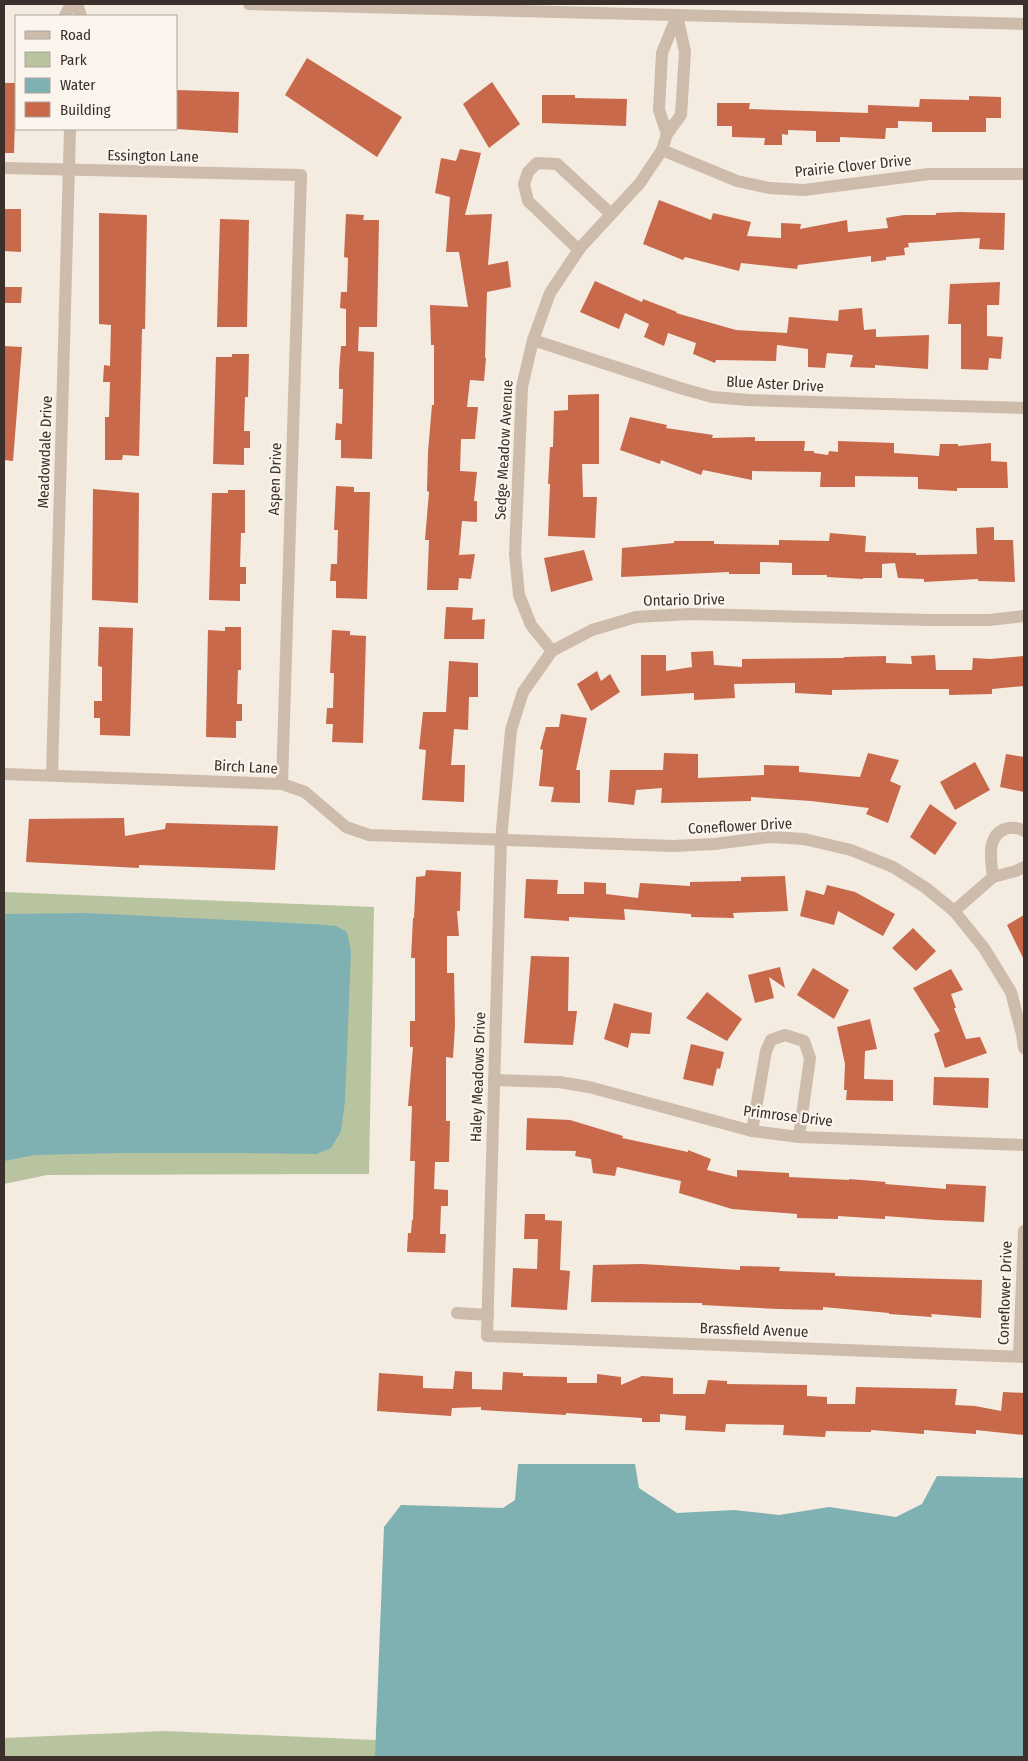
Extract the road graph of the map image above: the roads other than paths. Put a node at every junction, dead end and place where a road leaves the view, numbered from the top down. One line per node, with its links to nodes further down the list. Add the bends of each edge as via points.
1 (249, 4): 2 (street)
2 (677, 15): 3 (street); 5 (street, via 662,53 659,110); 5 (street, Sedge Meadow Avenue, via 685,52 681,115)
3 (1024, 24)
4 (70, 130): 8 (street, Meadowdale Drive)
5 (667, 134): 6 (street, Sedge Meadow Avenue)
6 (662, 150): 9 (street, Prairie Clover Drive, via 737,181 769,188 804,190 929,174); 11 (street, Sedge Meadow Avenue, via 640,183)
7 (4, 168): 8 (street, Essington Lane)
8 (69, 170): 10 (street, Essington Lane); 18 (street, Meadowdale Drive)
9 (1024, 174)
10 (301, 175): 19 (street, Aspen Drive)
11 (611, 214): 12 (street, Sedge Meadow Avenue); 12 (street, via 557,164 537,163 528,172 524,184 528,201)
12 (579, 250): 13 (street, Sedge Meadow Avenue, via 550,293)
13 (533, 340): 14 (street, Blue Aster Drive, via 712,397); 16 (street, Sedge Meadow Avenue, via 522,387 515,554 519,595 531,625)
14 (1024, 408)
15 (1024, 616): 16 (street, Ontario Drive, via 989,620 690,614 636,617 592,630)
16 (552, 651): 21 (street, Ontario Drive, via 523,692 510,730)
17 (4, 774): 18 (street, Birch Lane)
18 (52, 776): 19 (street, Birch Lane)
19 (282, 784): 21 (street, Birch Lane, via 305,792 346,827 369,835)
20 (1024, 831): 23 (street, via 1007,828 994,837 990,851)
21 (501, 840): 24 (street, Coneflower Drive, via 673,846 770,837 804,839 851,850 893,867); 26 (street, Haley Meadows Drive)
22 (1024, 867): 23 (street)
23 (992, 877): 24 (street)
24 (954, 911): 25 (street, Coneflower Drive, via 984,948 1011,992)
25 (1024, 1048)
26 (494, 1080): 27 (street, Primrose Drive, via 558,1082 589,1087); 32 (street, Haley Meadows Drive)
27 (752, 1131): 28 (street, Primrose Drive); 28 (street, via 766,1050 771,1040 785,1035 804,1041 810,1058)
28 (799, 1137): 29 (street, Primrose Drive)
29 (1024, 1145)
30 (1024, 1231): 34 (street, Coneflower Drive)
31 (457, 1313): 32 (street)
32 (488, 1314): 33 (street, Haley Meadows Drive)
33 (487, 1336): 34 (street, Brassfield Avenue)
34 (1022, 1356)

